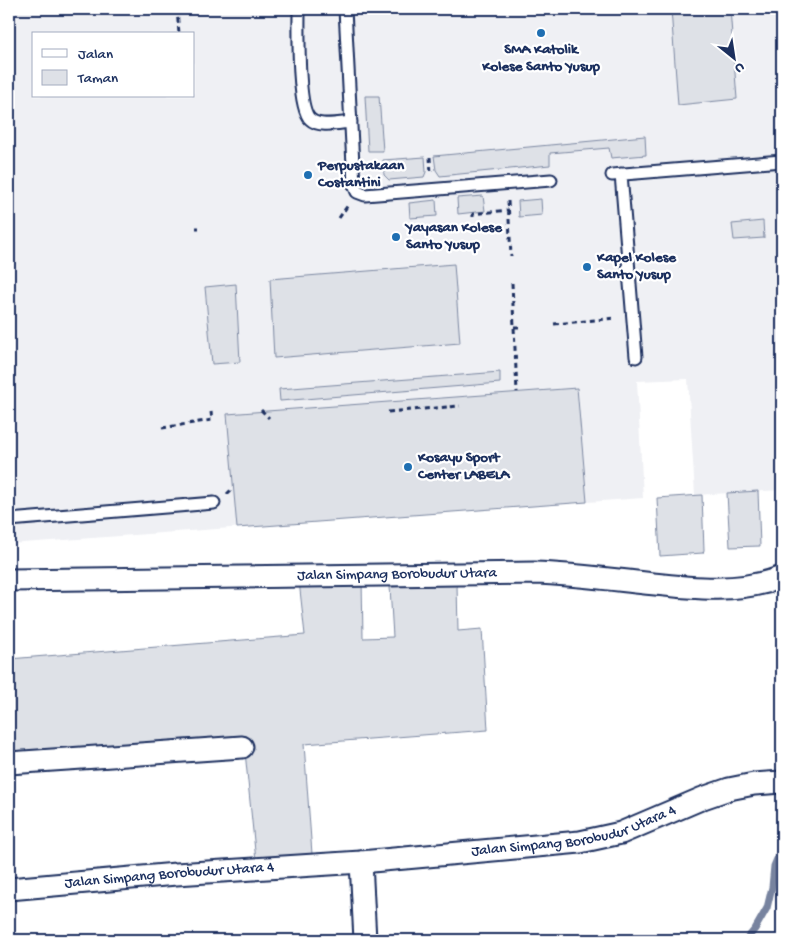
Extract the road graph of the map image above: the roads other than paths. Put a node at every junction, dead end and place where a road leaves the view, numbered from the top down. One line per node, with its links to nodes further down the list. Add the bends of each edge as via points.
1 (299, 9): 3 (lane, via 301,90 306,112 310,119 320,124)
2 (345, 9): 3 (lane)
3 (351, 122): 5 (lane, via 354,185 361,194)
4 (782, 161): 6 (lane, via 616,175)
5 (551, 180)
6 (636, 357)
7 (214, 503): 8 (lane)
8 (9, 520)
9 (782, 577): 10 (street, Jalan Simpang Borobudur Utara, via 725,589 534,573)
10 (9, 580)
11 (242, 747): 12 (street)
12 (9, 763)
13 (782, 782): 14 (street, Jalan Simpang Borobudur Utara 4, via 729,790 639,826 580,842)
14 (360, 862): 15 (street, Jalan Simpang Borobudur Utara 4); 16 (street)
15 (9, 889)
16 (364, 940)

